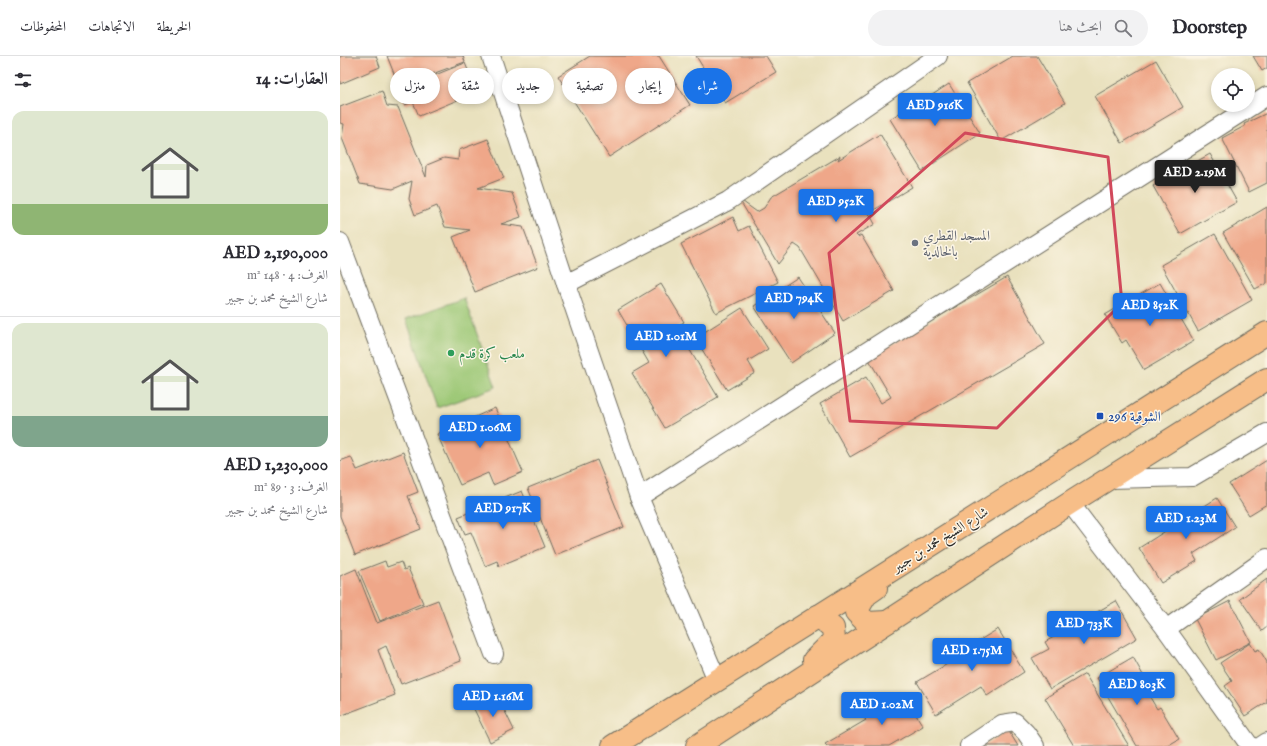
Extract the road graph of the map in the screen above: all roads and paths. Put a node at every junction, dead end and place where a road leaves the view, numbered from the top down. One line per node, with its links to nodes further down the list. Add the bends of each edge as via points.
1 (491, 56): 5 (street)
2 (938, 56): 5 (street, via 728,201)
3 (1267, 96): 10 (street)
4 (340, 242): 17 (street)
5 (566, 284): 10 (street)
6 (1267, 333): 12 (main road, شارع الشيخ محمد بن جبير)
7 (1267, 378): 9 (main road)
8 (1267, 433): 9 (street, via 1192,477)
9 (1109, 479): 11 (main road)
10 (639, 498): 18 (street)
11 (1070, 503): 15 (main road); 16 (street)
12 (924, 550): 14 (main road, شارع الشيخ محمد بن جبير); 15 (main road, via 866,595 856,612 867,623)
13 (1267, 558): 16 (street)
14 (818, 616): 18 (main road, شارع الشيخ محمد بن جبير); 19 (main road, via 833,628 834,640)
15 (888, 622): 19 (main road)
16 (1166, 629): 25 (street)
17 (494, 654)
18 (717, 680): 21 (main road, شارع الشيخ محمد بن جبير)
19 (790, 686): 22 (main road)
20 (1267, 742): 26 (street)
21 (613, 746)
22 (697, 746)
23 (969, 746): 24 (street, via 1002,724 1015,722)
24 (1035, 746)
25 (1250, 746)
26 (1261, 746)

